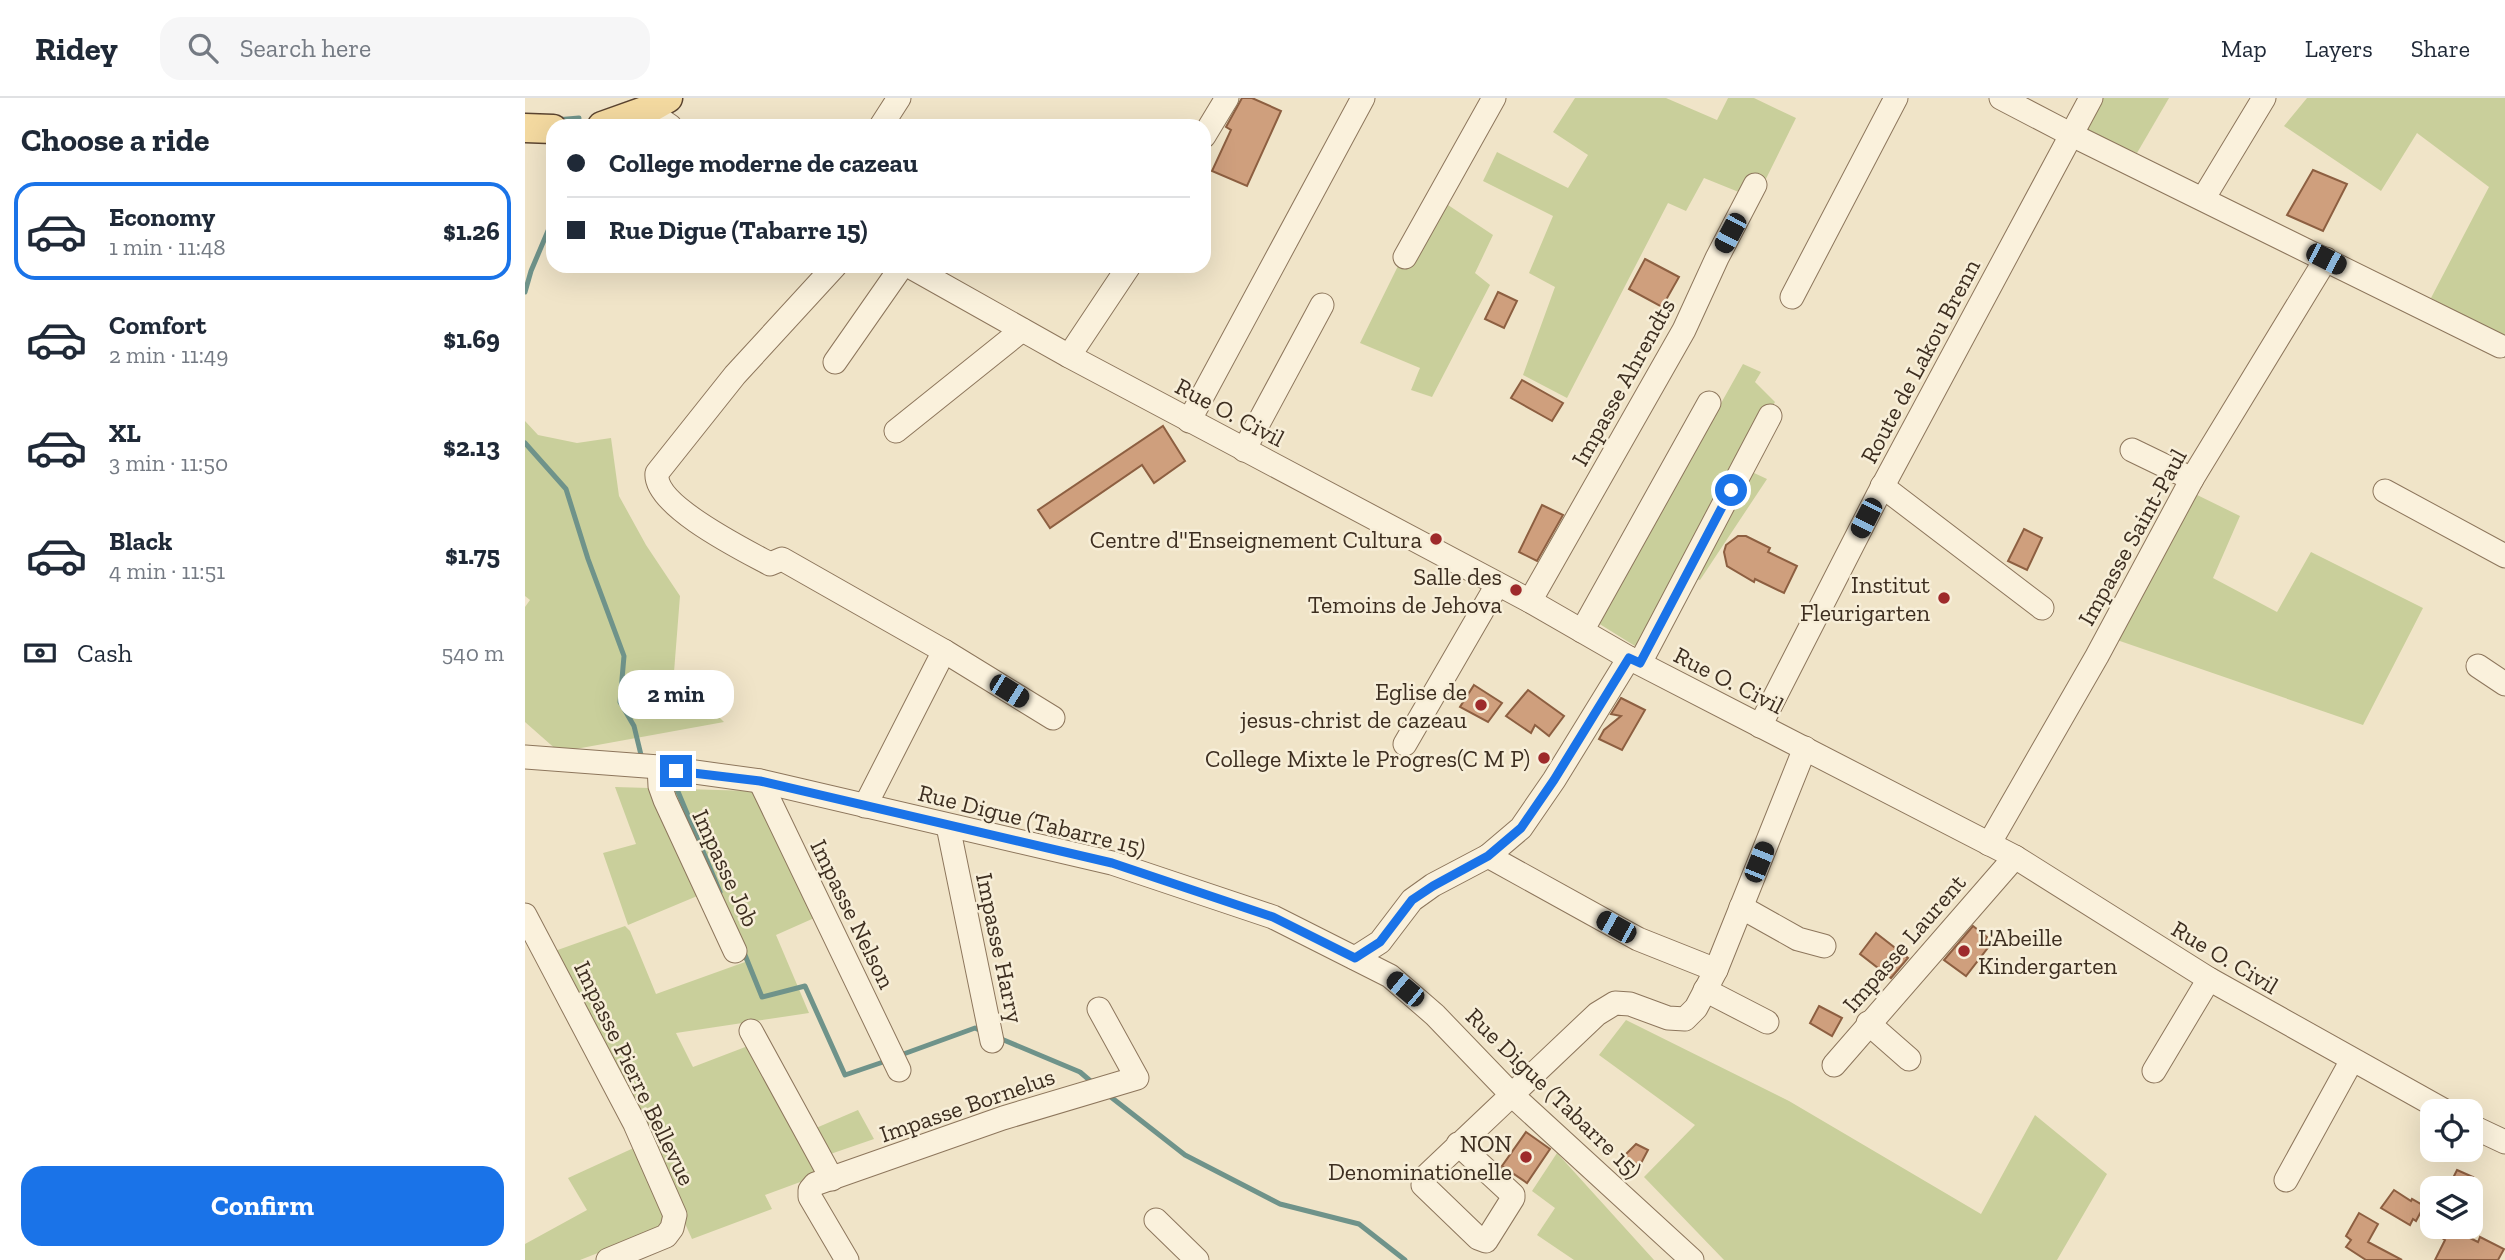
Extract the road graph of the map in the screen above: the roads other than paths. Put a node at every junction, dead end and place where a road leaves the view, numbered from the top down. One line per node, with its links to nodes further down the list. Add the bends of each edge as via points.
1 (899, 98): 11 (street)
2 (1227, 98): 12 (street)
3 (1363, 98): 32 (street)
4 (1494, 98): 18 (street)
5 (1896, 98): 24 (street)
6 (2001, 98): 15 (street)
7 (2091, 98): 15 (street, Route de Lakou Brenn)
8 (2264, 98): 17 (street)
9 (662, 111): 10 (main road)
10 (630, 119)
11 (886, 119)
12 (1211, 124)
13 (525, 128): 14 (main road)
14 (546, 129)
15 (2071, 135): 17 (street); 37 (street, Route de Lakou Brenn)
16 (1755, 185): 41 (street, Impasse Ahrendts, via 1684,330)
17 (2203, 199): 19 (street)
18 (1405, 257)
19 (2326, 259): 27 (street); 36 (street, Impasse Saint-Paul)
20 (828, 273): 44 (street, via 734,374 656,480 666,496 710,531 770,564 782,559)
21 (897, 273): 29 (street)
22 (921, 273): 26 (street, Rue O. Civil)
23 (1124, 273): 28 (street)
24 (1793, 296)
25 (1322, 305): 34 (street)
26 (1022, 330): 28 (street, Rue O. Civil); 33 (street)
27 (2500, 346)
28 (1069, 356): 32 (street, Rue O. Civil)
29 (835, 362)
30 (1709, 403): 43 (street)
31 (1770, 416): 45 (street)
32 (1189, 421): 34 (street, Rue O. Civil)
33 (896, 431)
34 (1244, 450): 40 (street, Rue O. Civil)
35 (2132, 450): 36 (street)
36 (2192, 479): 57 (street, Impasse Saint-Paul)
37 (1882, 486): 42 (street); 49 (street, Route de Lakou Brenn)
38 (2385, 491): 39 (street)
39 (2505, 556)
40 (1497, 585): 41 (street, Rue O. Civil); 50 (street)
41 (1530, 601): 43 (street, Rue O. Civil)
42 (2042, 608)
43 (1582, 631): 45 (street, Rue O. Civil)
44 (944, 651): 48 (street); 55 (street)
45 (1634, 660): 49 (street, Rue O. Civil); 58 (street, via 1521,828)
46 (2478, 666): 47 (street)
47 (2505, 684)
48 (1052, 718)
49 (1760, 726): 51 (street, Rue O. Civil)
50 (1405, 744)
51 (1805, 748): 57 (street, Rue O. Civil); 60 (street)
52 (525, 757): 53 (street, Rue Digue (Tabarre 15))
53 (666, 769): 54 (street, Rue Digue (Tabarre 15)); 63 (street, Impasse Job, via 660,786 665,800)
54 (760, 781): 55 (street, Rue Digue (Tabarre 15)); 76 (street, Impasse Nelson)
55 (865, 806): 56 (street, Rue Digue (Tabarre 15))
56 (947, 826): 64 (street, Rue Digue (Tabarre 15), via 1112,863 1273,917); 72 (street, Impasse Harry)
57 (1989, 844): 59 (street, Rue O. Civil)
58 (1488, 856): 64 (street, via 1412,900 1380,942); 65 (street, via 1638,939)
59 (2015, 857): 66 (street, Rue O. Civil); 70 (street, Impasse Laurent)
60 (1741, 907): 62 (street, via 1798,939); 65 (street)
61 (525, 915): 86 (street, Impasse Pierre Bellevue, via 635,1124 675,1214 666,1236)
62 (1824, 946)
63 (735, 951)
64 (1355, 958): 78 (street, Rue Digue (Tabarre 15), via 1389,976 1436,1014)
65 (1716, 970): 67 (street)
66 (2209, 979): 74 (street, Rue O. Civil); 77 (street)
67 (1705, 990): 69 (street); 78 (street, via 1685,1018 1668,1018 1615,1003 1597,1014)
68 (1099, 1009): 84 (street, Impasse Bornelus, via 1137,1078 1003,1118)
69 (1767, 1022)
70 (1868, 1023): 73 (street); 75 (street, Impasse Laurent)
71 (751, 1031): 84 (street)
72 (992, 1041)
73 (1909, 1059)
74 (2352, 1060): 79 (street, Rue O. Civil); 83 (street)
75 (1834, 1065)
76 (899, 1070)
77 (2154, 1071)
78 (1512, 1095): 82 (street); 89 (street, Rue Digue (Tabarre 15))
79 (2423, 1099)
80 (2483, 1132): 81 (street)
81 (2505, 1142)
82 (1458, 1144)
83 (2286, 1180)
84 (824, 1181): 87 (street, via 810,1189 810,1197)
85 (1156, 1220): 88 (street)
86 (608, 1260)
87 (847, 1260)
88 (1197, 1260)
89 (1692, 1260)

